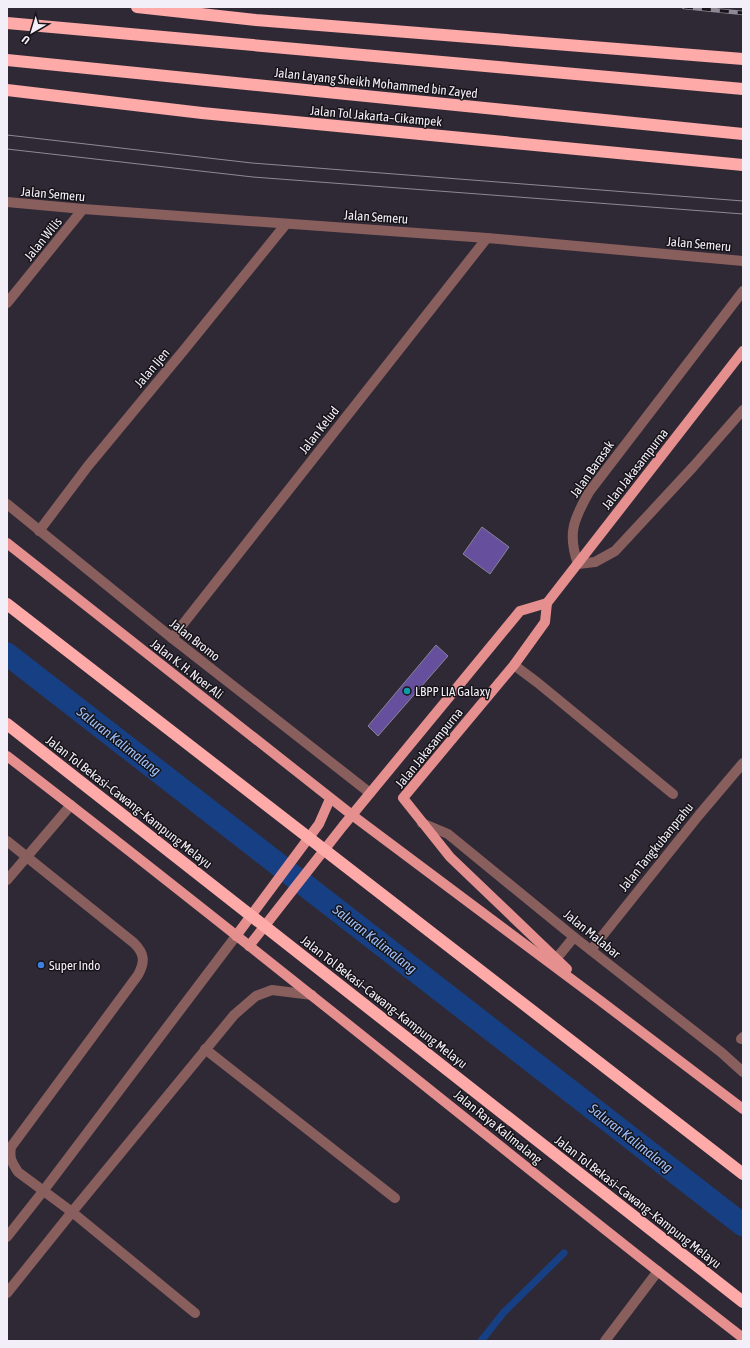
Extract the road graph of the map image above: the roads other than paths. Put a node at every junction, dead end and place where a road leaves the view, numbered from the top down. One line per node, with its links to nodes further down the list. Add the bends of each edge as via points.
1 (137, 7): 3 (highway, via 256,20)
2 (7, 23): 5 (highway, Jalan Layang Sheikh Mohammed bin Zayed)
3 (743, 59)
4 (7, 60): 7 (highway, Jalan Layang Sheikh Mohammed bin Zayed)
5 (743, 89)
6 (7, 90): 8 (highway, Jalan Tol Jakarta–Cikampek, via 202,113)
7 (743, 134)
8 (743, 165)
9 (7, 202): 10 (street, Jalan Semeru)
10 (83, 209): 11 (street, Jalan Semeru); 15 (street, Jalan Wilis)
11 (286, 224): 12 (street, Jalan Semeru); 19 (street, Jalan Ijen, via 88,466)
12 (486, 238): 13 (street, Jalan Semeru); 24 (street, Jalan Kelud)
13 (743, 261)
14 (743, 291): 21 (street, Jalan Barasak, via 589,492 574,523 573,551)
15 (7, 303)
16 (743, 351): 21 (main road, Jalan Jakasampurna)
17 (743, 410): 21 (street, via 615,551 595,562)
18 (7, 504): 19 (street, Jalan Bromo)
19 (39, 530): 24 (street, Jalan Bromo)
20 (7, 544): 31 (main road, Jalan K. H. Noer Ali)
21 (578, 564): 22 (main road, Jalan Jakasampurna)
22 (547, 603): 25 (main road, Jalan Jakasampurna, via 545,622); 29 (main road, Jalan Jakasampurna, via 520,611)
23 (7, 604): 48 (highway, bridge)
24 (172, 638): 29 (street, Jalan Bromo)
25 (514, 665): 30 (street); 34 (main road, Jalan Jakasampurna, via 403,798)
26 (7, 724): 55 (highway, Jalan Tol Bekasi–Cawang–Kampung Melayu, bridge)
27 (7, 756): 32 (main road)
28 (743, 763): 41 (street, Jalan Tangkubanprahu)
29 (370, 793): 33 (main road, Jalan Jakasampurna)
30 (673, 794)
31 (330, 798): 33 (main road, Jalan K. H. Noer Ali); 38 (main road, via 319,824)
32 (71, 805): 36 (street); 38 (main road)
33 (352, 815): 40 (main road, Jalan Jakasampurna); 44 (main road)
34 (422, 823): 39 (street, Jalan Malabar, via 448,834); 42 (main road, Jalan Jakasampurna, via 450,857)
35 (7, 841): 36 (street)
36 (27, 857): 37 (street); 49 (street, via 134,943 143,958 138,975 11,1147 10,1156 18,1172)
37 (7, 880)
38 (236, 936): 40 (main road, Jalan Raya Kalimalang); 49 (street)
39 (574, 937): 41 (street, Jalan Malabar); 42 (street)
40 (249, 946): 43 (main road, Jalan Raya Kalimalang)
41 (591, 950): 46 (street, Jalan Malabar)
42 (556, 959): 44 (main road, Jalan Jakasampurna)
43 (312, 995): 45 (street, via 272,990 256,996 234,1015); 53 (main road, Jalan Raya Kalimalang)
44 (598, 999): 47 (main road)
45 (206, 1049): 50 (street); 51 (street)
46 (743, 1072)
47 (743, 1109)
48 (743, 1174)
49 (44, 1190): 51 (street); 52 (street)
50 (395, 1198)
51 (72, 1212): 54 (street); 56 (street)
52 (7, 1237)
53 (658, 1271): 57 (main road, Jalan Raya Kalimalang); 58 (street)
54 (7, 1293)
55 (743, 1302)
56 (195, 1313)
57 (743, 1338)
58 (605, 1341)

